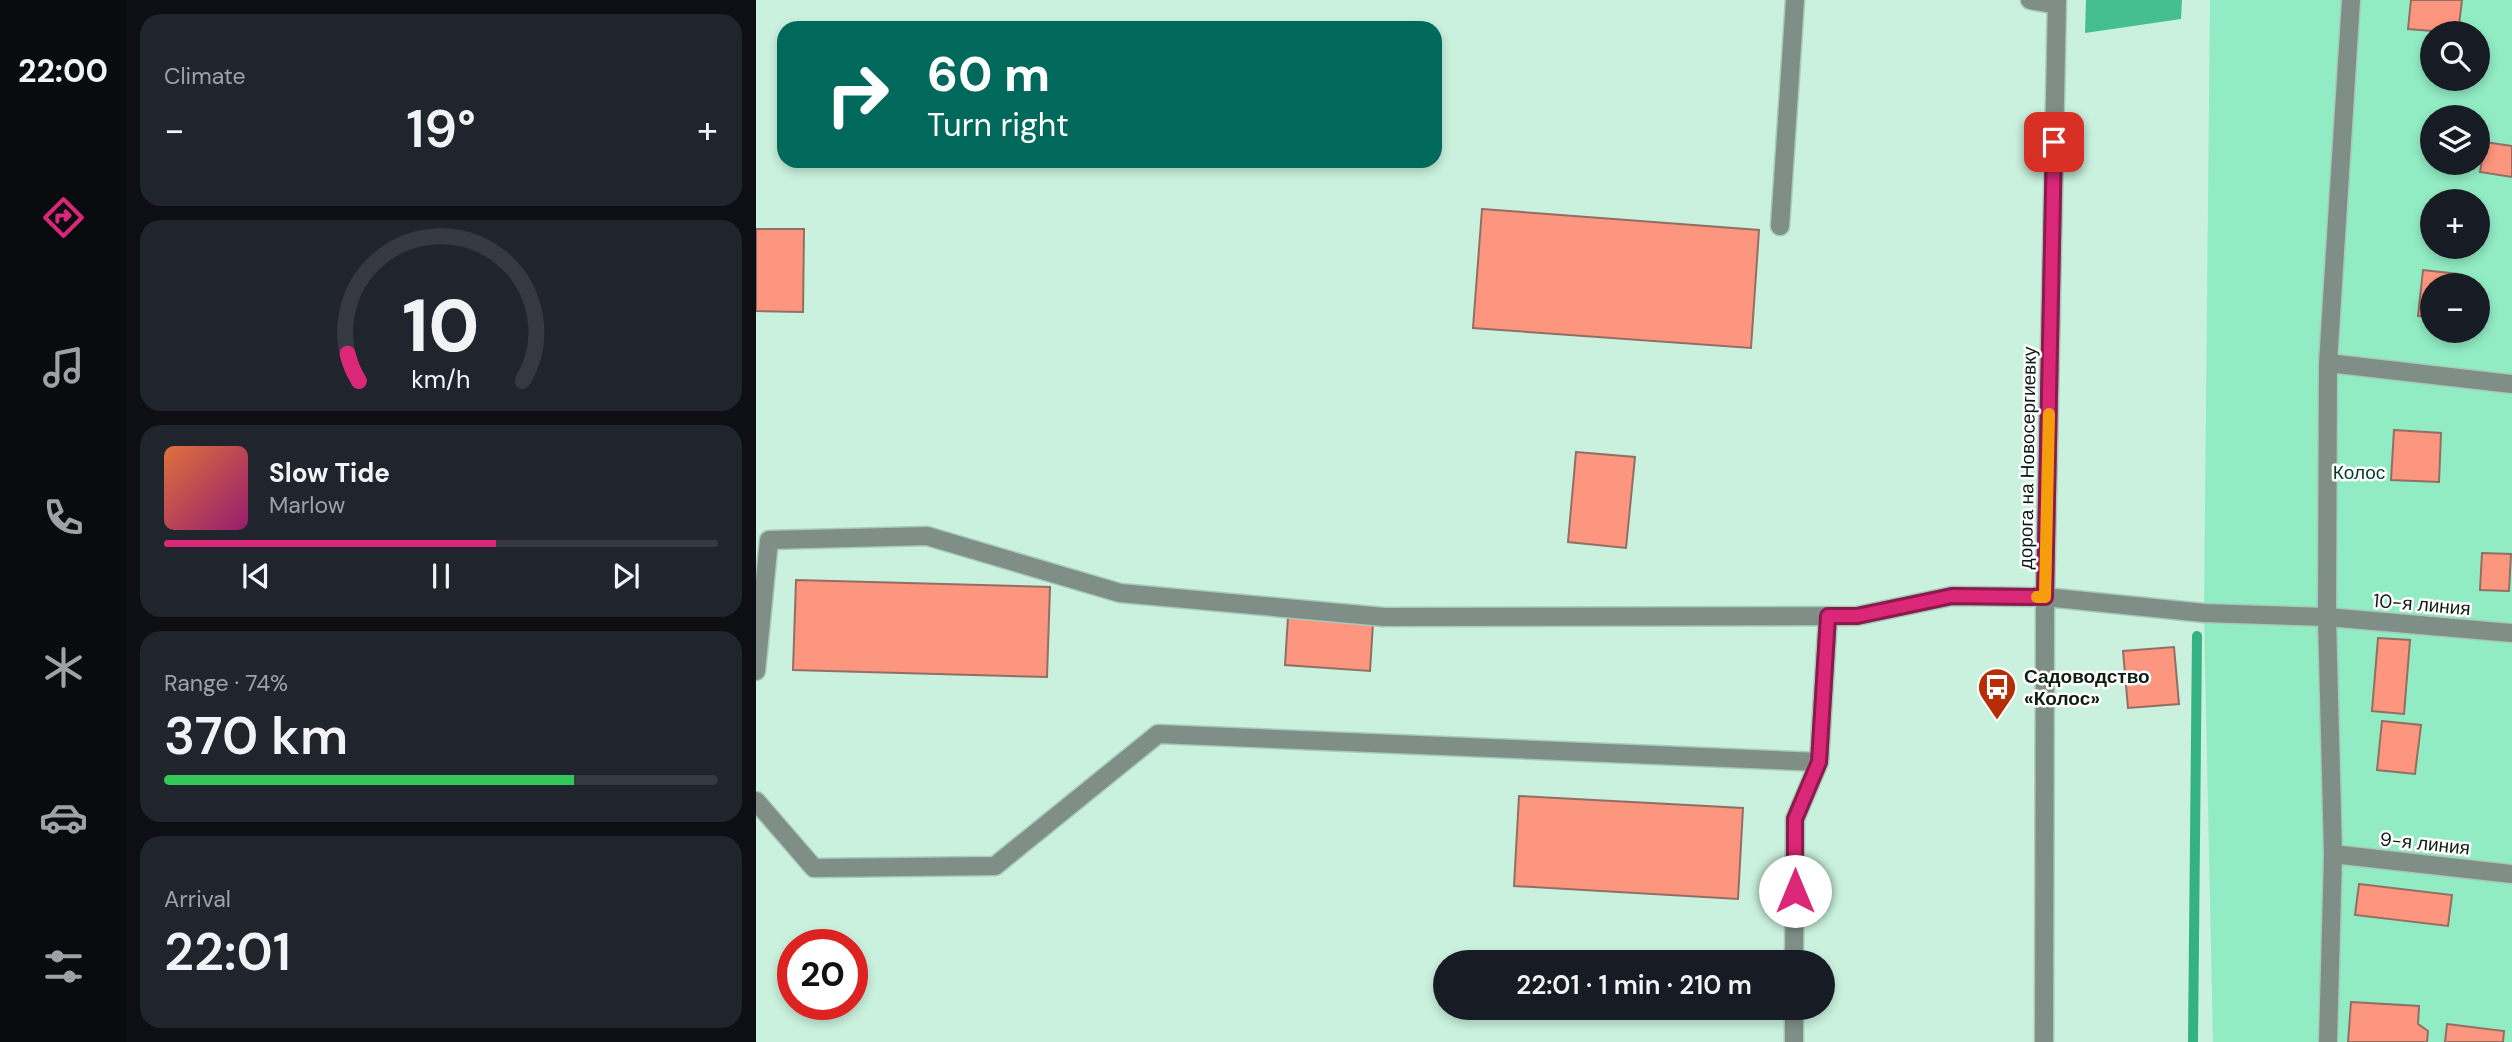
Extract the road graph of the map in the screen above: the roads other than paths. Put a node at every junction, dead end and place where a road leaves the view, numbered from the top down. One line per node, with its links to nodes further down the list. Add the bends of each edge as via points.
1 (1795, 0): 5 (street)
2 (2030, 0): 4 (street)
3 (2351, 0): 6 (street)
4 (2057, 3): 8 (street, дорога на Новосергиевку)
5 (1780, 226)
6 (2328, 363): 7 (street); 10 (street)
7 (2512, 384)
8 (2045, 597): 9 (street, 10-я линия, via 1952,596 1857,616); 10 (street, 10-я линия, via 2204,613); 20 (street, дорога на Новосергиевку)
9 (1828, 616): 12 (street, 10-я линия, via 1384,617 1120,593 927,536 769,540); 13 (street)
10 (2327, 617): 11 (street, 10-я линия); 15 (street)
11 (2512, 633)
12 (756, 671)
13 (1819, 762): 14 (street, via 1158,734 995,866 814,868); 17 (street, via 1795,819)
14 (756, 801)
15 (2333, 854): 16 (street, 9-я линия); 21 (street)
16 (2512, 874)
17 (1794, 950)
18 (1794, 1020): 19 (street)
19 (1794, 1042)
20 (2044, 1042)
21 (2328, 1042)

